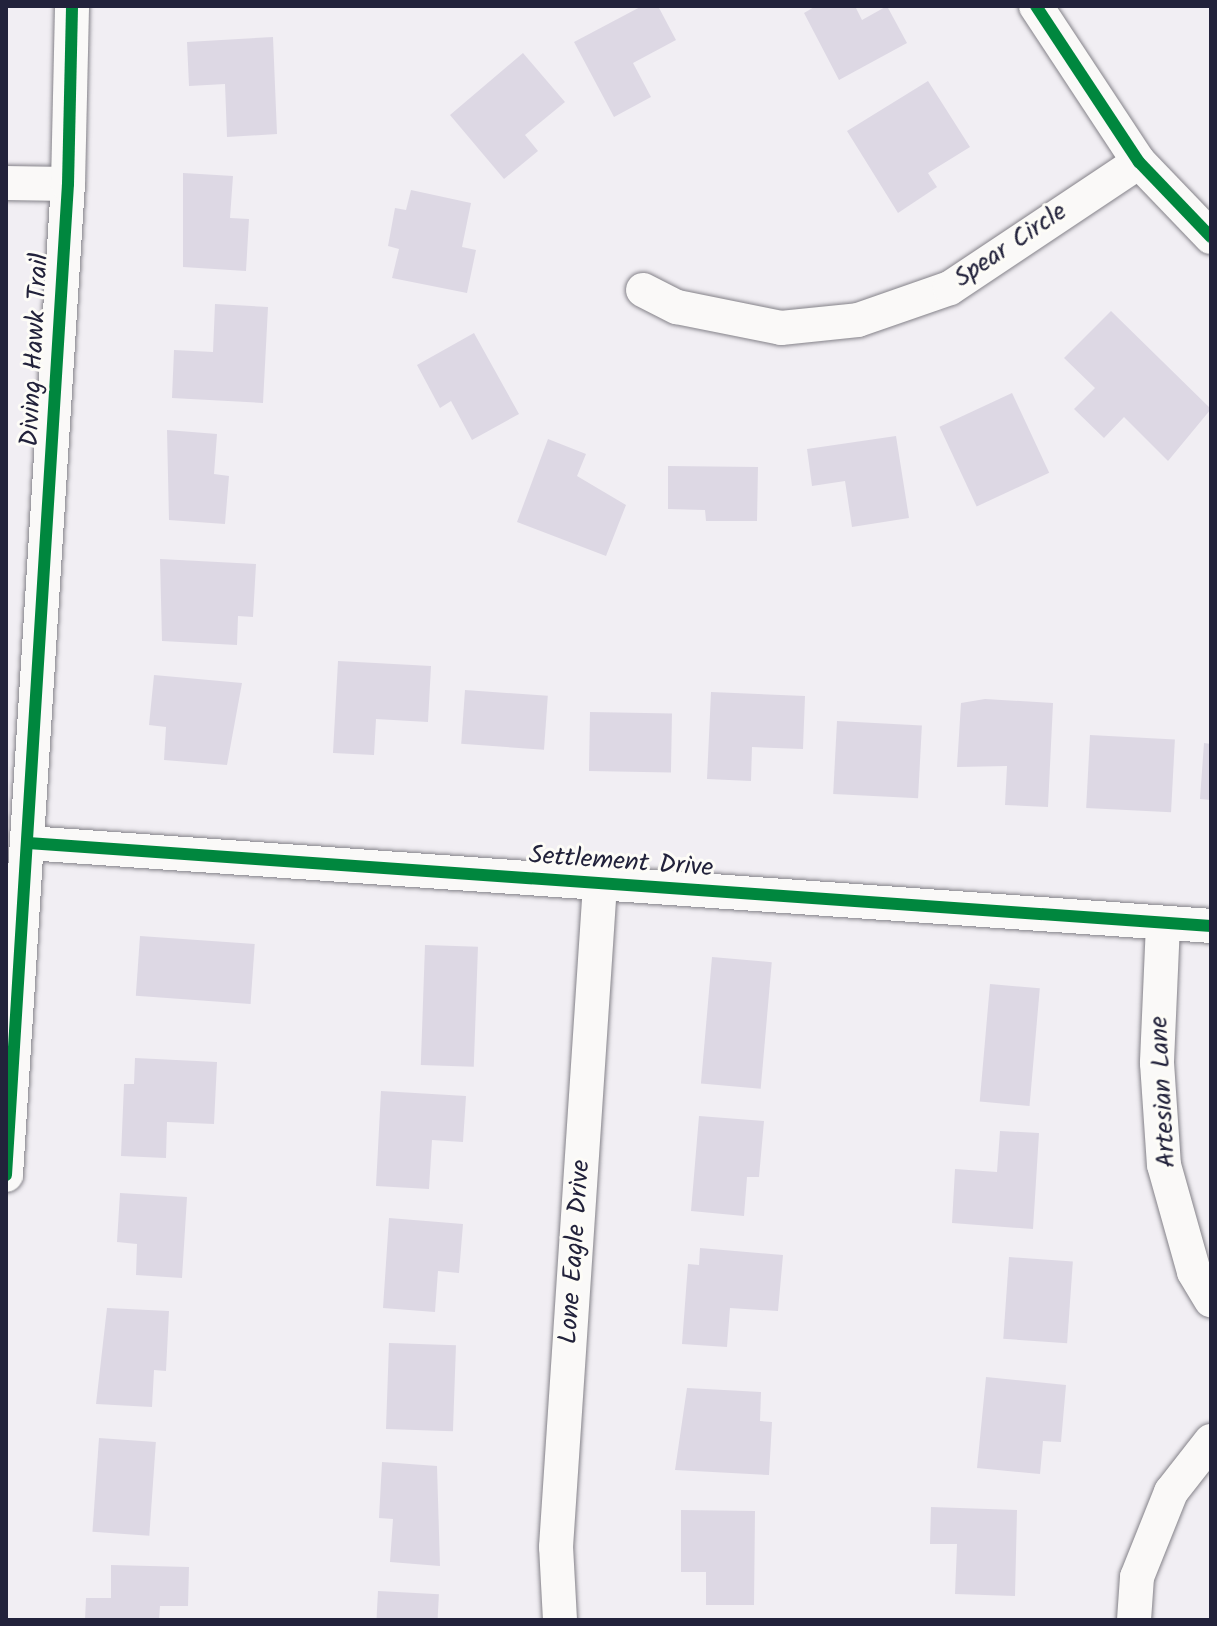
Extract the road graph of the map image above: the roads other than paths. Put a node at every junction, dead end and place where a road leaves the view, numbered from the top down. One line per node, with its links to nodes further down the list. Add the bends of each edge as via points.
1 (72, 6): 5 (street, Diving Hawk Trail)
2 (1036, 6): 3 (street)
3 (1139, 162): 6 (street); 7 (street, Spear Circle, via 950,288 858,320 781,328 677,307)
4 (6, 183): 5 (street)
5 (68, 184): 8 (street, Diving Hawk Trail)
6 (1211, 237)
7 (643, 290)
8 (28, 843): 9 (street, Settlement Drive); 12 (street, Diving Hawk Trail)
9 (600, 884): 10 (street, Settlement Drive); 15 (street, Lone Eagle Drive, via 556,1547)
10 (1163, 924): 11 (street, Settlement Drive); 13 (street, Artesian Lane, via 1157,1063 1164,1165 1194,1272)
11 (1211, 926)
12 (6, 1175)
13 (1211, 1300)
14 (1211, 1441): 16 (street, via 1171,1492 1137,1577)
15 (560, 1620)
16 (1134, 1620)

